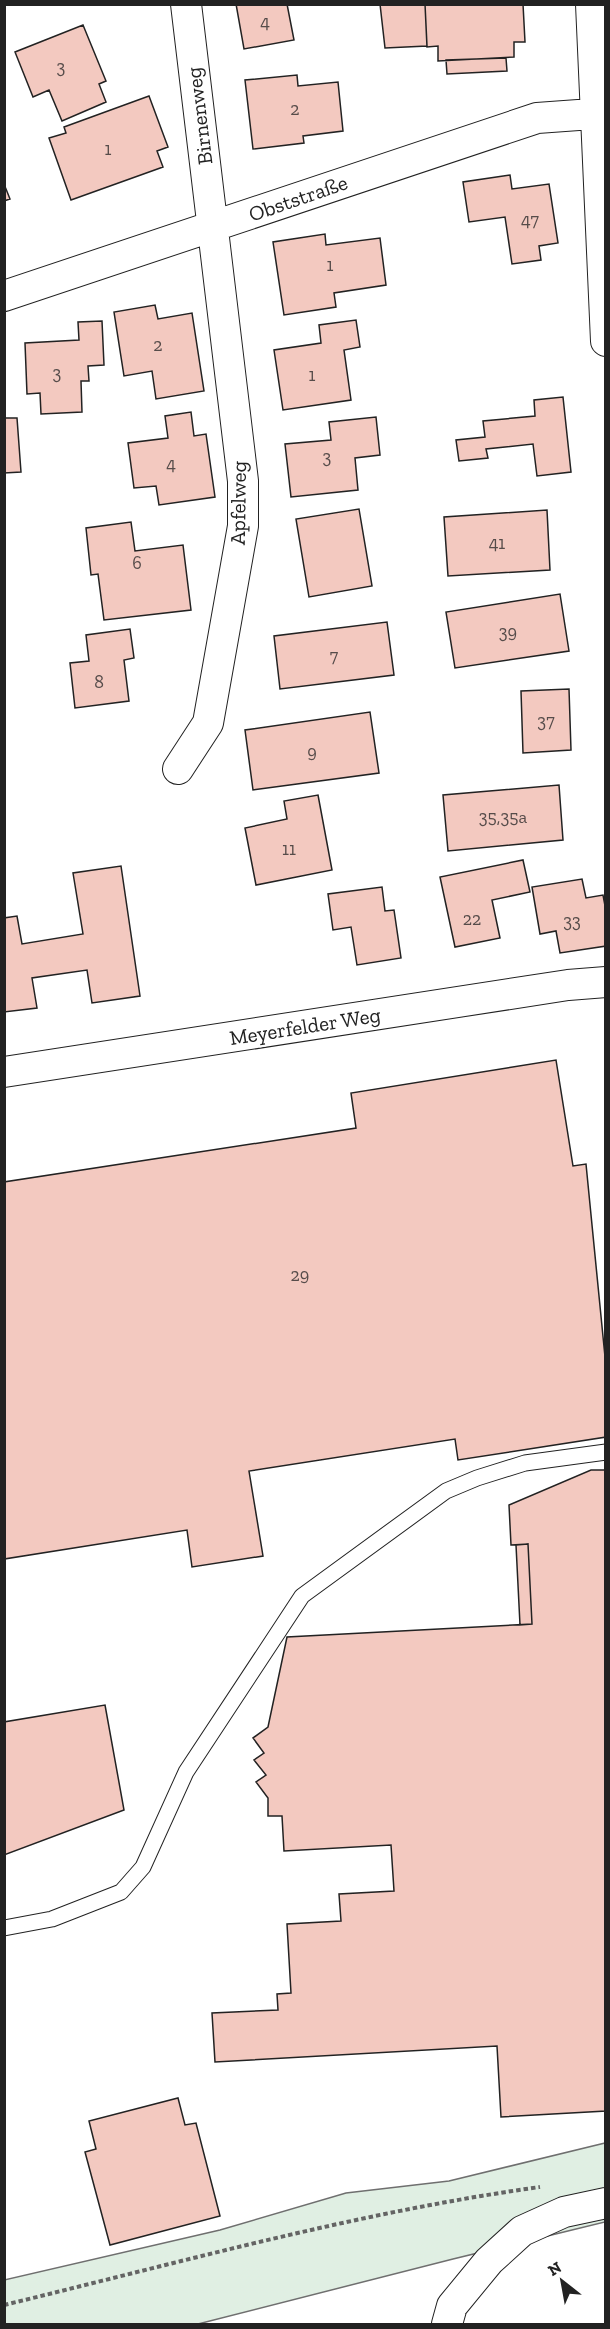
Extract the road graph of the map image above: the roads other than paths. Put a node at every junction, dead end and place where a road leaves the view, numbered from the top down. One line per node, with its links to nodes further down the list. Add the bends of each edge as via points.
1 (186, 4): 4 (street, Birnenweg)
2 (591, 4): 3 (street)
3 (600, 113): 4 (street, Obststraße, via 537,118); 6 (street)
4 (213, 227): 5 (street, Obststraße); 7 (street, Apfelweg, via 243,481 243,526 208,723)
5 (4, 296)
6 (606, 341)
7 (178, 769)
8 (606, 982): 9 (street, Meyerfelder Weg)
9 (4, 1072)
10 (606, 1452): 11 (lane, via 525,1463 446,1491 302,1596 186,1772 143,1867 121,1892 52,1918)
11 (4, 1928)
12 (606, 2203): 13 (street, via 564,2212 522,2231 489,2261 452,2306)
13 (447, 2325)

